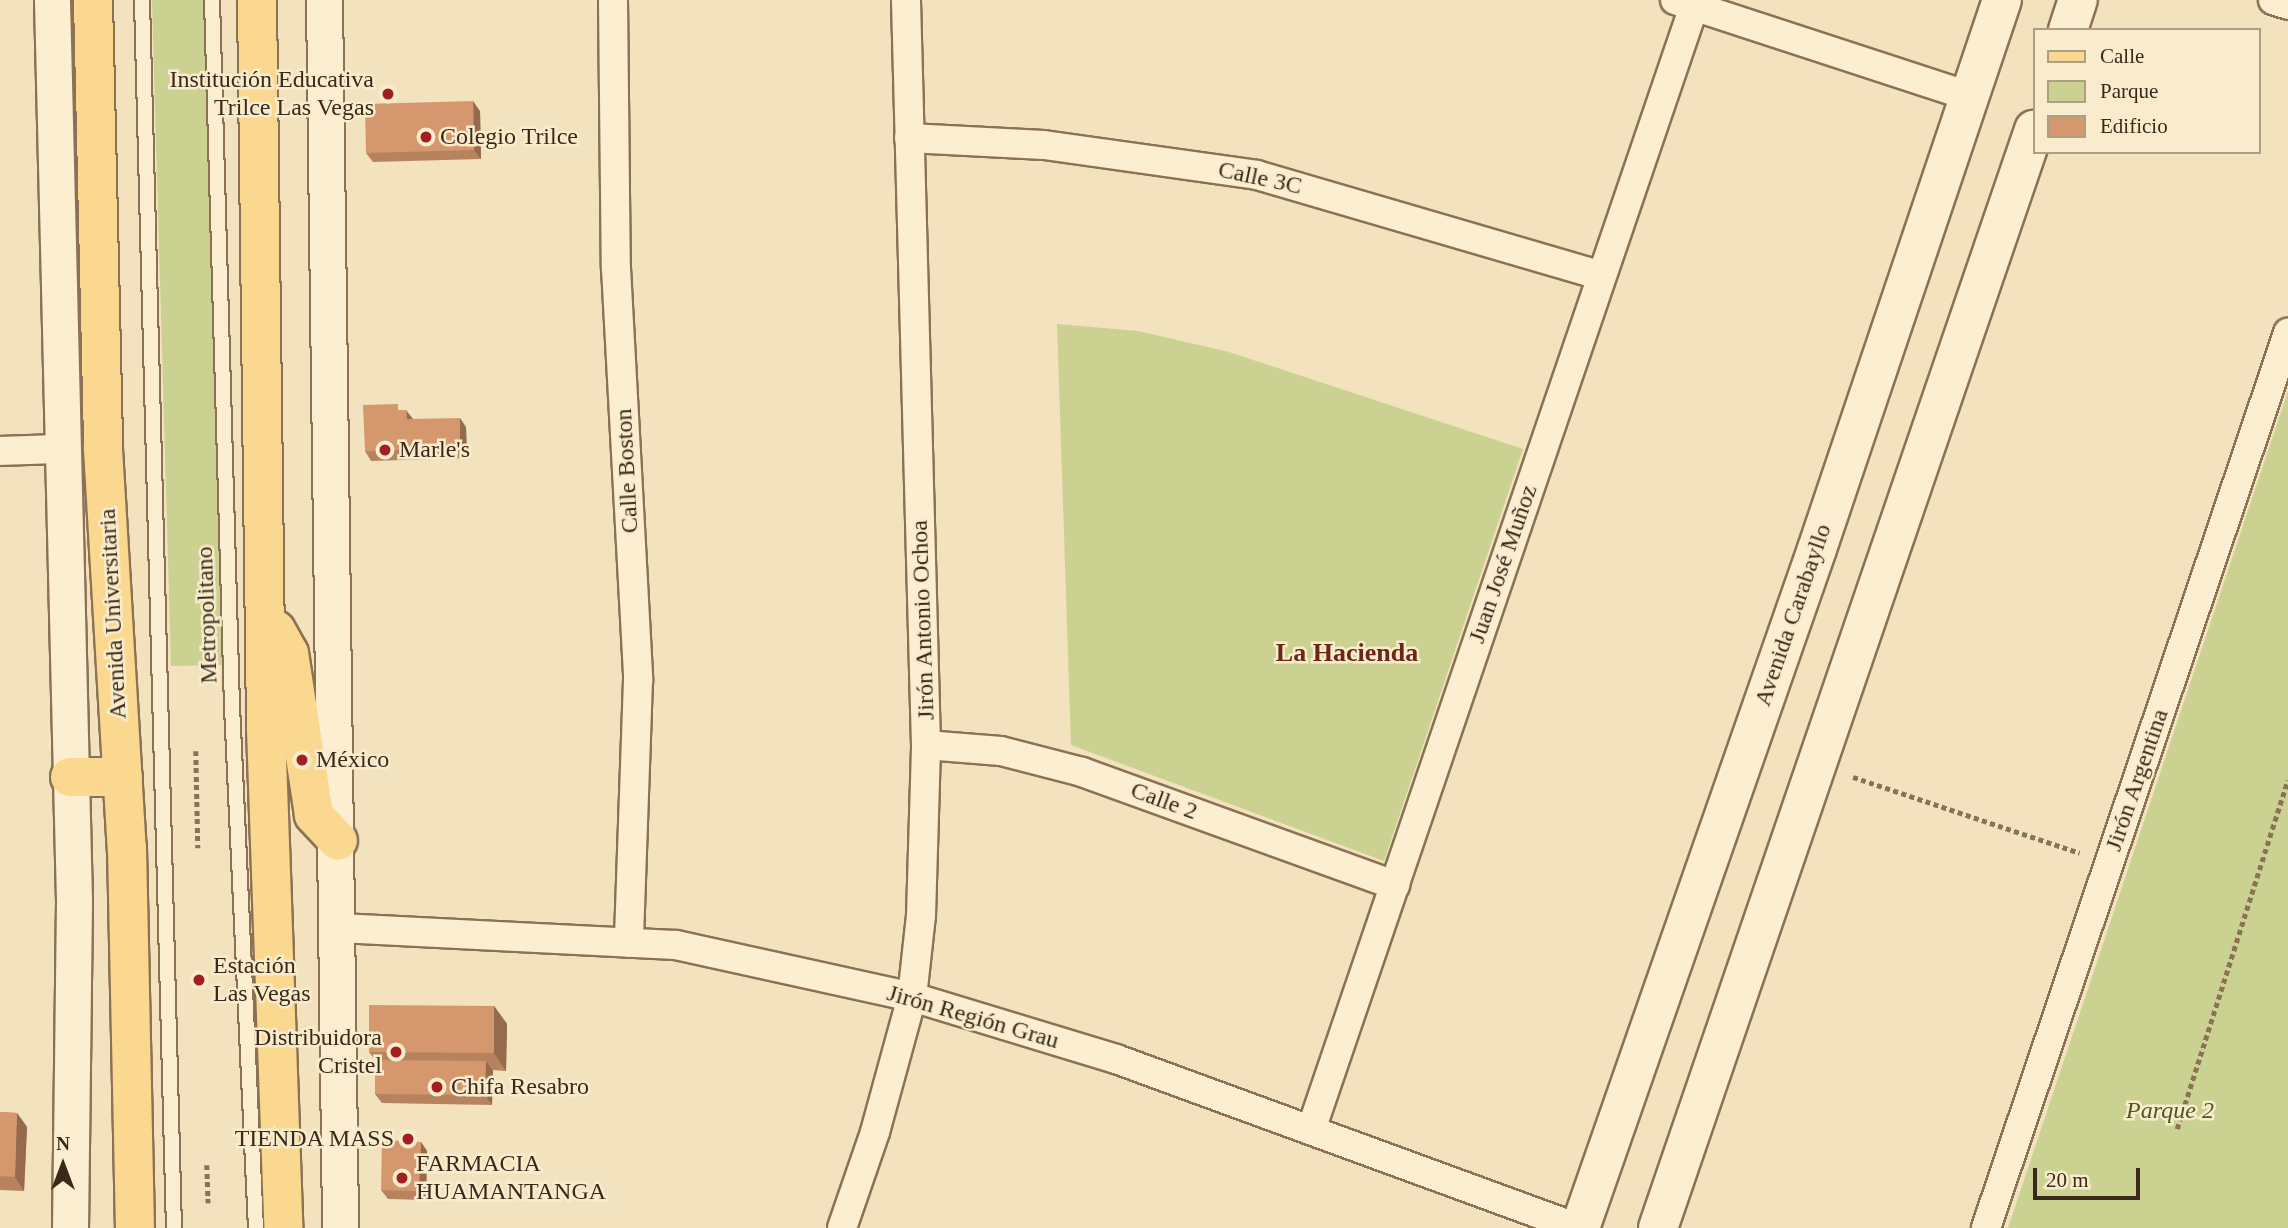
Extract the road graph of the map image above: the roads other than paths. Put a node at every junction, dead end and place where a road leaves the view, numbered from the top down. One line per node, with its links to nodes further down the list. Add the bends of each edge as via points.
1 (52, 0): 20 (street, Avenida Universitaria)
2 (93, 0): 25 (main road, Avenida Universitaria, via 103,449)
3 (142, 0): 34 (lane, Metropolitano)
4 (212, 0): 35 (lane, Metropolitano, via 232,706)
5 (257, 0): 22 (main road)
6 (324, 0): 26 (street)
7 (613, 0): 29 (street, Calle Boston, via 616,268 638,680)
8 (906, 0): 17 (street, Jirón Antonio Ochoa)
9 (2002, 0): 15 (main road, Avenida Carabayllo)
10 (2078, 0): 14 (main road)
11 (2273, 0): 13 (street)
12 (1688, 2): 15 (street); 18 (street, Juan José Muñoz)
13 (2288, 5)
14 (2069, 28)
15 (1969, 96): 39 (main road, Avenida Carabayllo)
16 (2032, 136): 40 (main road)
17 (909, 138): 18 (street, Calle 3C, via 1044,145 1257,175); 23 (street, Jirón Antonio Ochoa)
18 (1601, 275): 27 (street, Juan José Muñoz)
19 (2288, 333): 41 (street, Jirón Argentina)
20 (60, 449): 21 (street); 24 (street, Avenida Universitaria)
21 (0, 451)
22 (265, 607): 26 (main road, via 289,653 314,815); 36 (main road)
23 (926, 745): 27 (street, Calle 2, via 1001,751 1082,772); 30 (street, Jirón Antonio Ochoa, via 921,916)
24 (70, 777): 25 (main road); 32 (street, Avenida Universitaria, via 74,902)
25 (123, 777): 33 (main road, Avenida Universitaria)
26 (338, 841): 28 (street)
27 (1395, 884): 31 (street, Juan José Muñoz)
28 (339, 928): 29 (street, Jirón Región Grau); 37 (street)
29 (629, 943): 30 (street, Jirón Región Grau, via 676,945)
30 (912, 997): 31 (street, Jirón Región Grau, via 1116,1059); 38 (street, Jirón Antonio Ochoa, via 875,1132)
31 (1312, 1127): 39 (street, Jirón Región Grau)
32 (70, 1228)
33 (135, 1228)
34 (174, 1228)
35 (256, 1228)
36 (283, 1228)
37 (340, 1228)
38 (842, 1228)
39 (1579, 1228)
40 (1658, 1228)
41 (1986, 1228)

